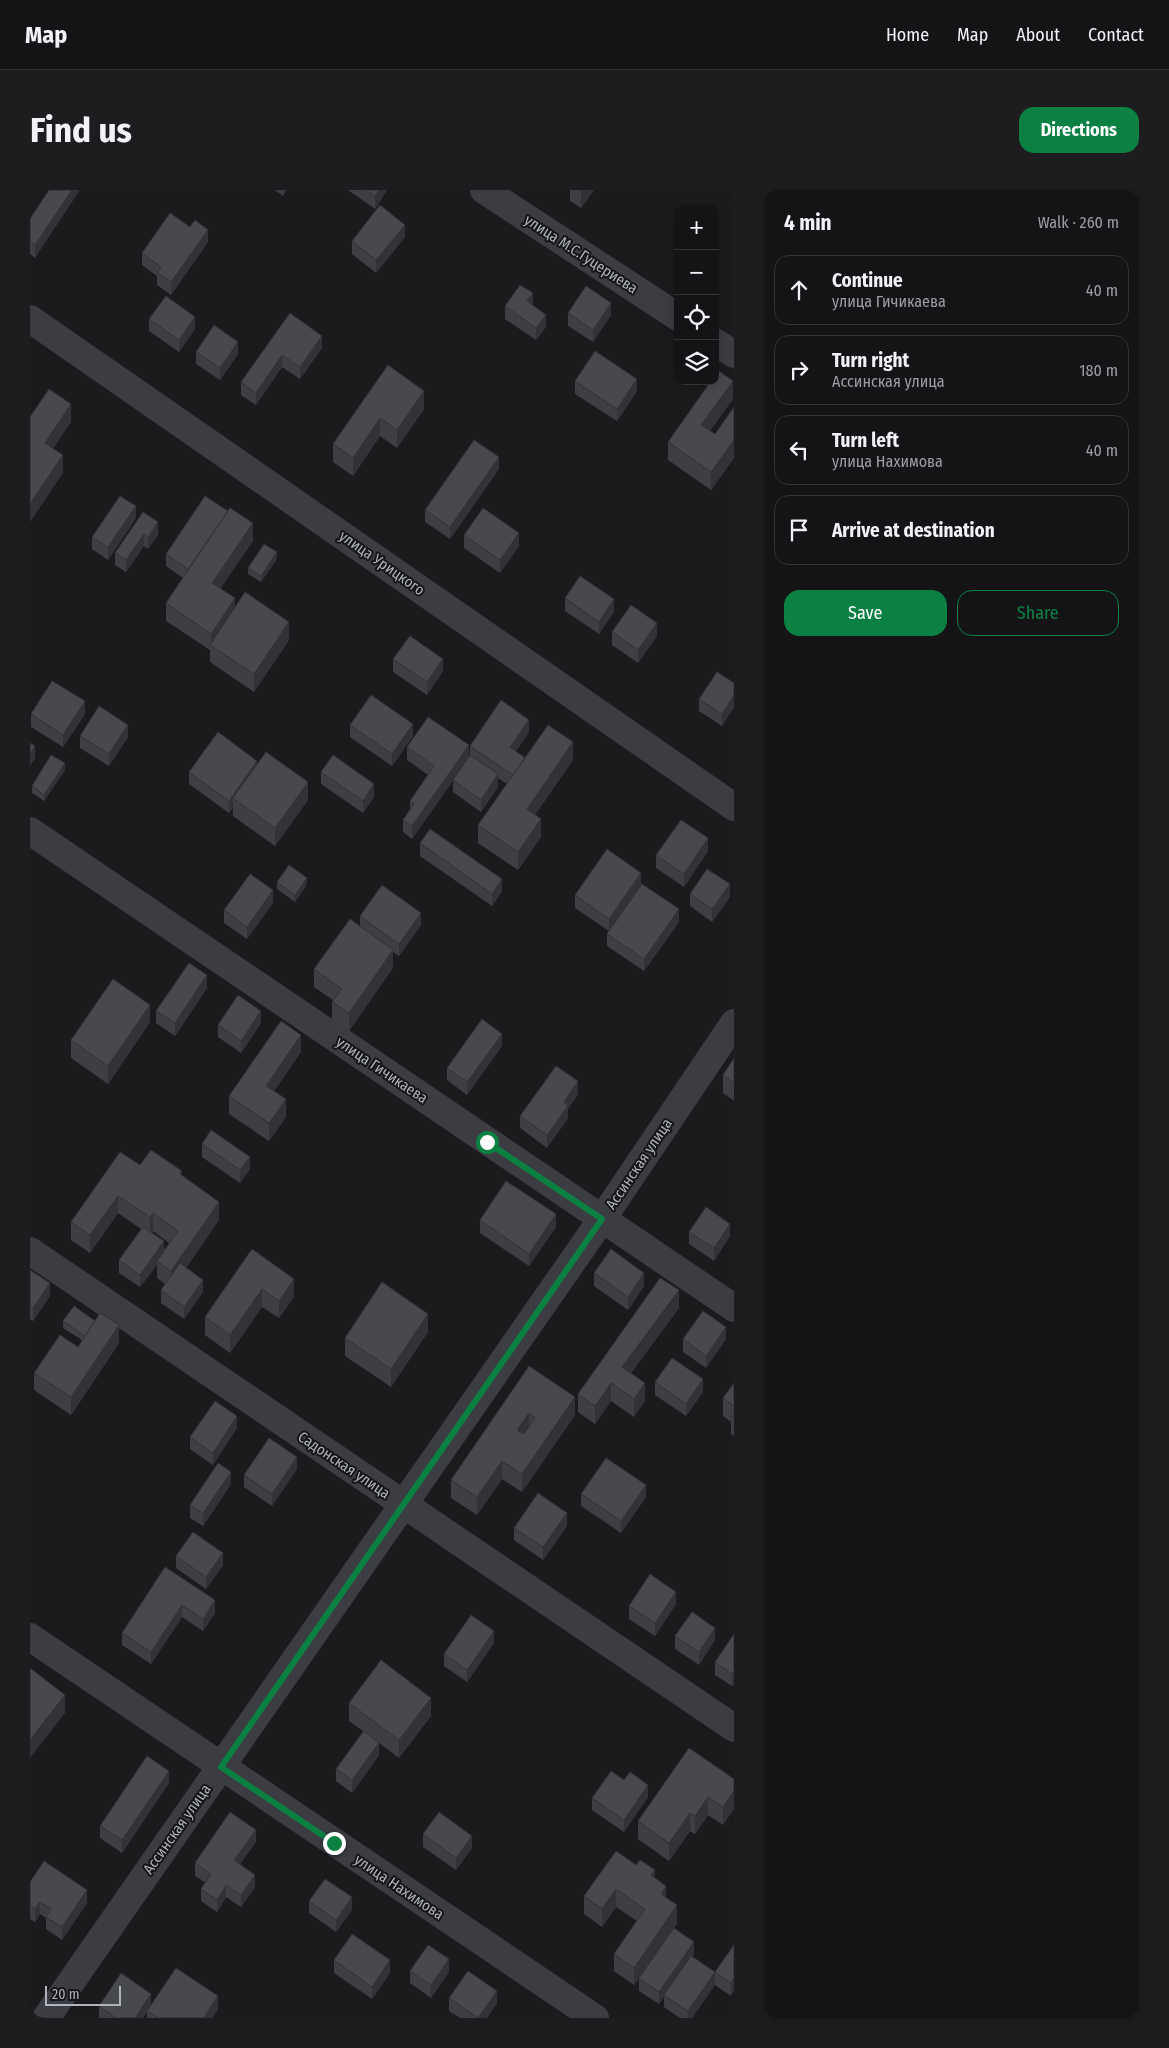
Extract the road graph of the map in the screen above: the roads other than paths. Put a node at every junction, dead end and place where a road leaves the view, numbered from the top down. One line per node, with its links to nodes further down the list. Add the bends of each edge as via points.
1 (484, 190): 2 (street, улица М.С.Гуцериева)
2 (674, 315)
3 (30, 319): 6 (street, улица Урицкого)
4 (719, 345): 5 (street)
5 (734, 354)
6 (734, 807)
7 (30, 831): 9 (street, улица Гичикаева)
8 (734, 1023): 9 (street, Ассинская улица)
9 (602, 1219): 11 (street, улица Гичикаева); 12 (street, Ассинская улица)
10 (30, 1251): 12 (street, Садонская улица)
11 (734, 1308)
12 (402, 1504): 14 (street, Садонская улица); 15 (street, Ассинская улица)
13 (30, 1637): 15 (street, улица Нахимова)
14 (734, 1728)
15 (221, 1767): 18 (street, Ассинская улица); 19 (street, улица Нахимова)
16 (30, 2012): 17 (street)
17 (39, 2018)
18 (46, 2018)
19 (595, 2018)

